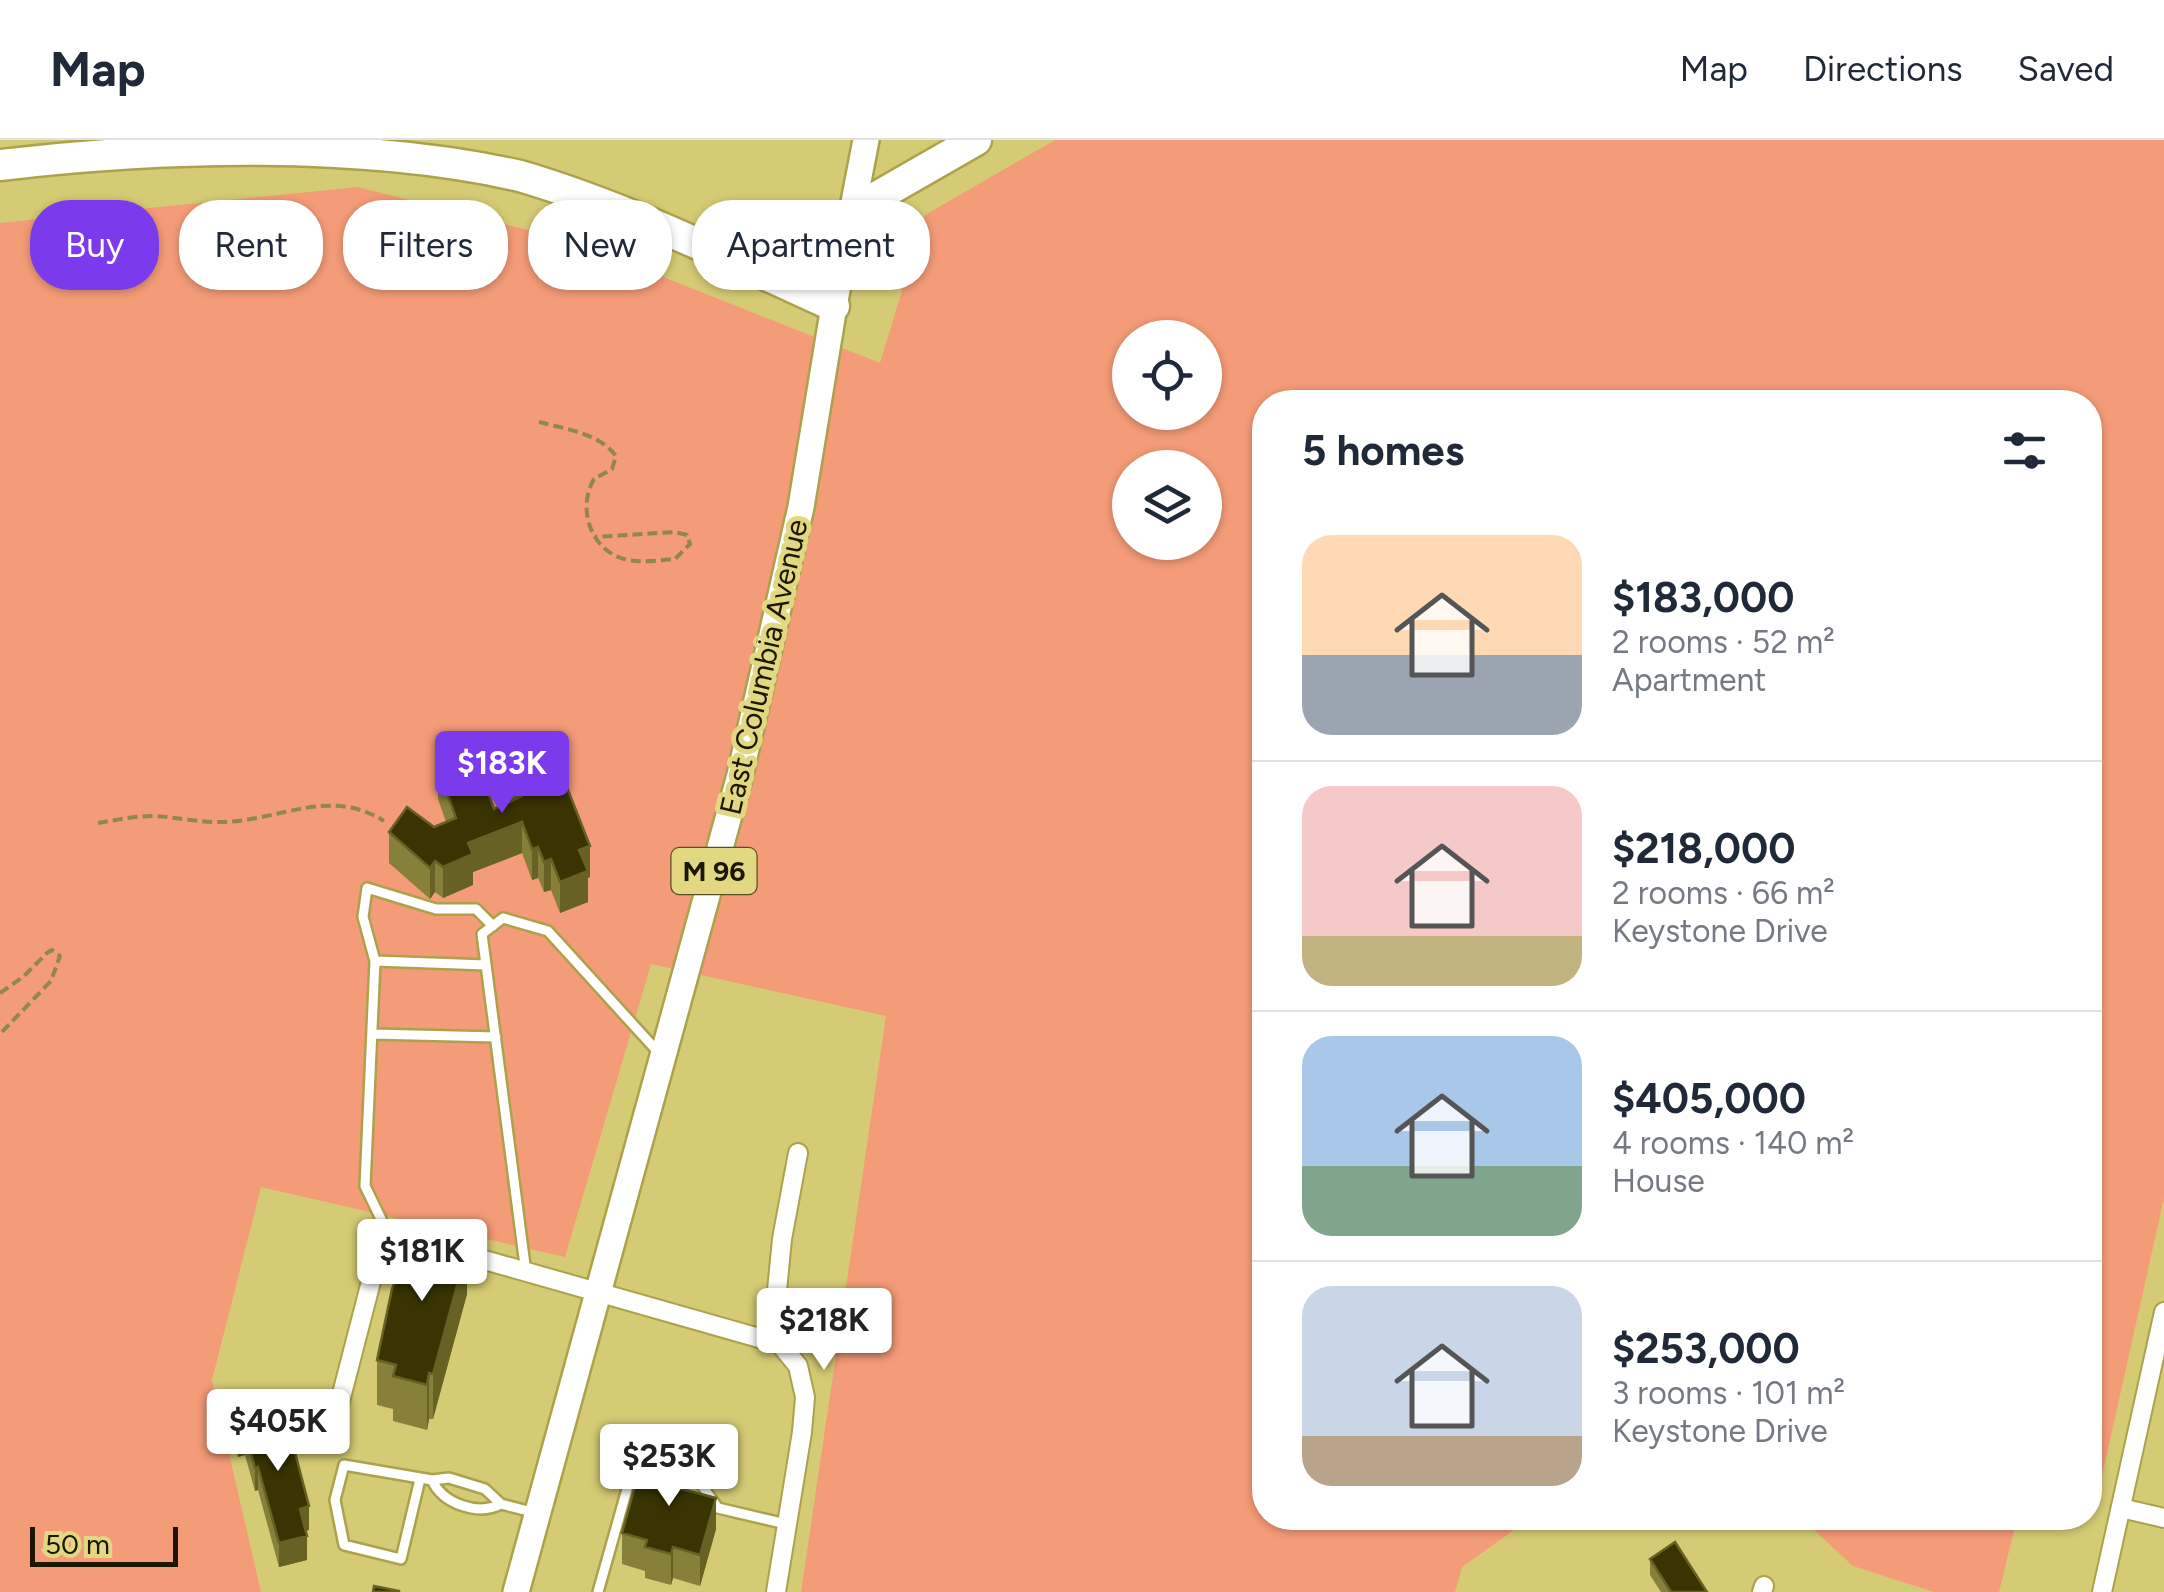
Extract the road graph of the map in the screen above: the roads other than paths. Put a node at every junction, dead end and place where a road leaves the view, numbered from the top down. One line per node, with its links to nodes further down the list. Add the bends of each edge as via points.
1 (866, 140): 4 (main road, East Columbia Avenue / M 96)
2 (976, 140): 5 (highway)
3 (0, 165): 7 (highway, via 112,152 256,147 420,155 516,174 609,204)
4 (856, 200)
5 (871, 200)
6 (837, 290): 7 (main road, East Columbia Avenue / M 96)
7 (834, 306): 13 (main road, East Columbia Avenue / M 96, via 801,507 749,737)
8 (493, 926): 9 (lane, via 476,909 436,909 367,888 362,917); 10 (lane, via 482,934); 13 (lane, via 503,918 548,931)
9 (375, 961): 10 (lane); 11 (lane)
10 (486, 964): 12 (lane)
11 (372, 1034): 12 (lane); 15 (lane, via 366,1186 382,1220)
12 (496, 1037): 16 (lane)
13 (663, 1058): 17 (main road, East Columbia Avenue / M 96)
14 (798, 1152): 19 (street, via 774,1311)
15 (381, 1243): 16 (street, via 394,1234); 20 (street)
16 (526, 1273): 17 (street)
17 (599, 1294): 19 (street); 25 (main road, East Columbia Avenue / M 96)
18 (2164, 1312): 24 (street)
19 (780, 1344): 27 (street, via 798,1366 805,1397)
20 (337, 1413)
21 (420, 1479): 21 (lane, via 344,1465 336,1500 344,1545 401,1559); 22 (lane)
22 (432, 1480): 23 (lane, via 485,1489); 23 (lane, via 442,1496 478,1510)
23 (501, 1504): 25 (lane)
24 (2121, 1508): 26 (street); 31 (street)
25 (538, 1513): 28 (main road, East Columbia Avenue / M 96)
26 (2164, 1518)
27 (786, 1524): 29 (lane, via 718,1508 693,1473 657,1465 629,1482); 30 (street)
28 (516, 1592)
29 (598, 1592)
30 (776, 1592)
31 (2102, 1592)

